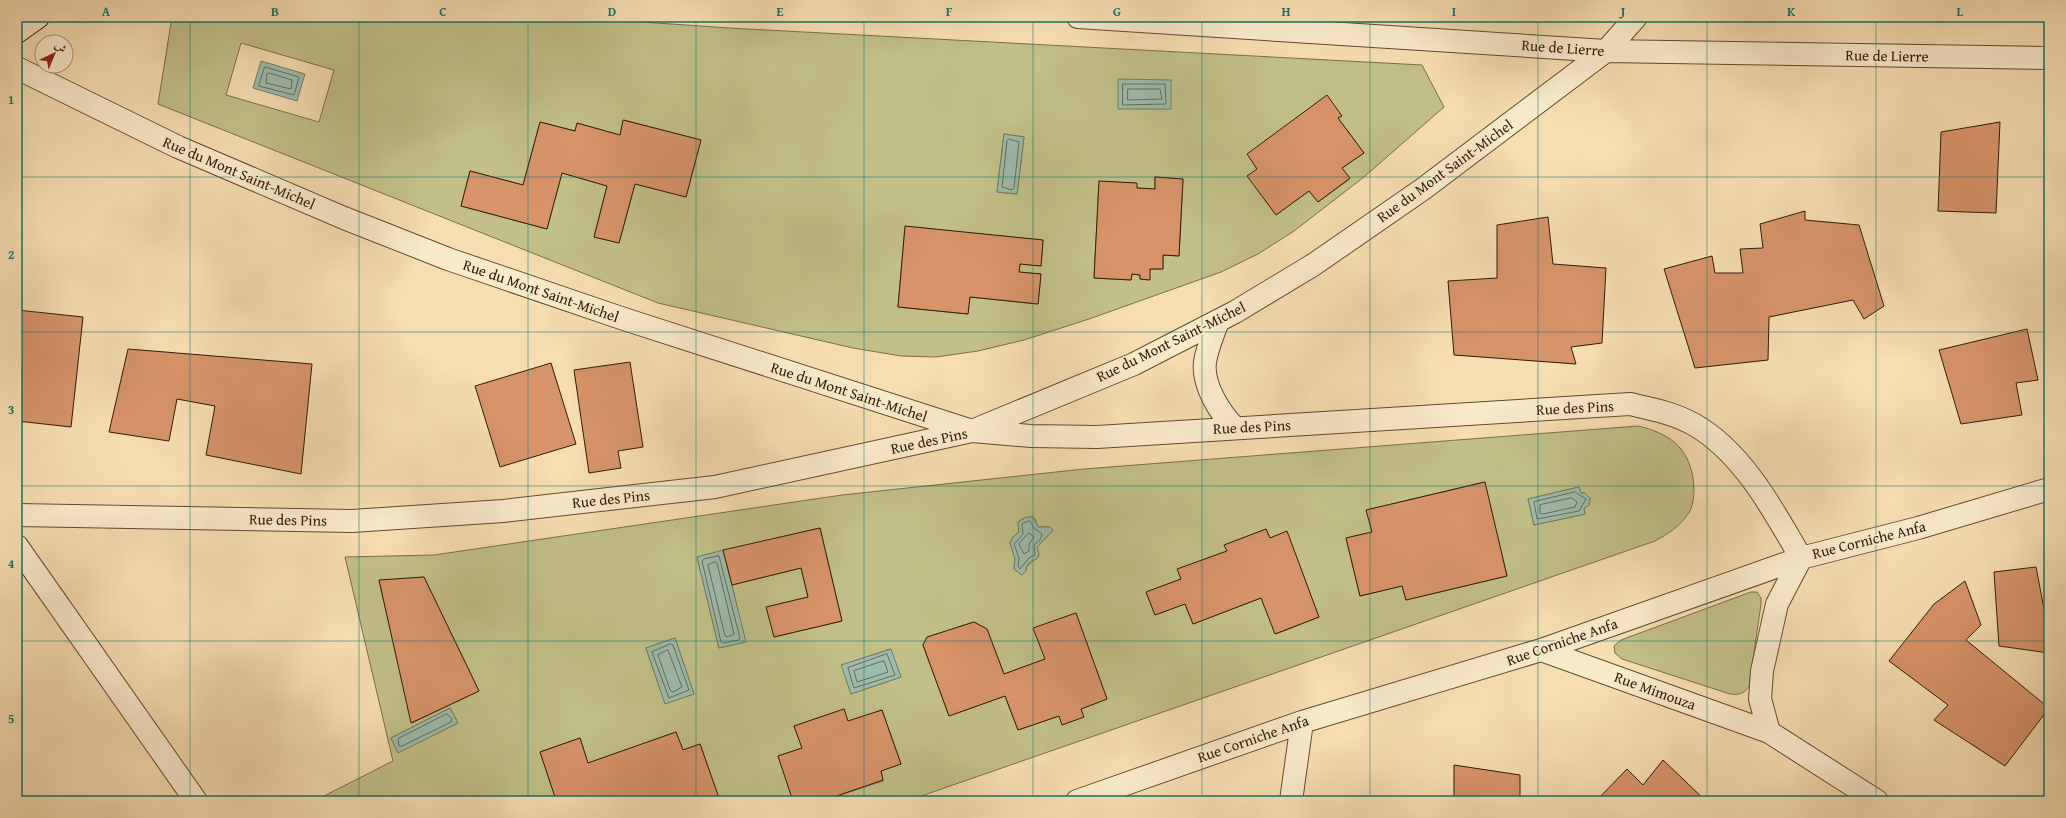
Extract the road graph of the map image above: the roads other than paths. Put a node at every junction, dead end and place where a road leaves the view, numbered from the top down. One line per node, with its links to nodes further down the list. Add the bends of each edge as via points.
1 (38, 17): 4 (street)
2 (1078, 17): 5 (street, Rue de Lierre)
3 (1636, 17): 5 (street, Rue du Mont Saint-Michel)
4 (17, 32)
5 (1606, 51): 6 (street, Rue de Lierre); 8 (street, Rue du Mont Saint-Michel, via 1416,194 1313,265)
6 (2049, 58)
7 (17, 68): 10 (street, Rue du Mont Saint-Michel, via 184,150 448,259)
8 (1218, 321): 9 (street, via 1208,345 1205,364 1213,400 1222,415); 10 (street, Rue du Mont Saint-Michel, via 1134,364)
9 (1235, 428): 10 (street, Rue des Pins, via 1097,437); 14 (street, Rue des Pins, via 1630,404 1661,410 1693,424 1724,448 1751,479 1778,517)
10 (972, 432): 12 (street, Rue des Pins, via 715,487 503,511 352,521)
11 (2049, 488): 14 (street, Rue Corniche Anfa, via 1918,528)
12 (17, 516)
13 (17, 546): 19 (street)
14 (1801, 558): 15 (street, Rue Corniche Anfa); 17 (street, via 1777,604 1762,671 1760,699)
15 (1541, 650): 16 (street, Rue Corniche Anfa); 17 (street, Rue Mimouza)
16 (1302, 722): 18 (street, Rue Corniche Anfa); 20 (street)
17 (1769, 732): 21 (street, Rue Mimouza)
18 (1092, 799)
19 (196, 801)
20 (1291, 801)
21 (1877, 801)

